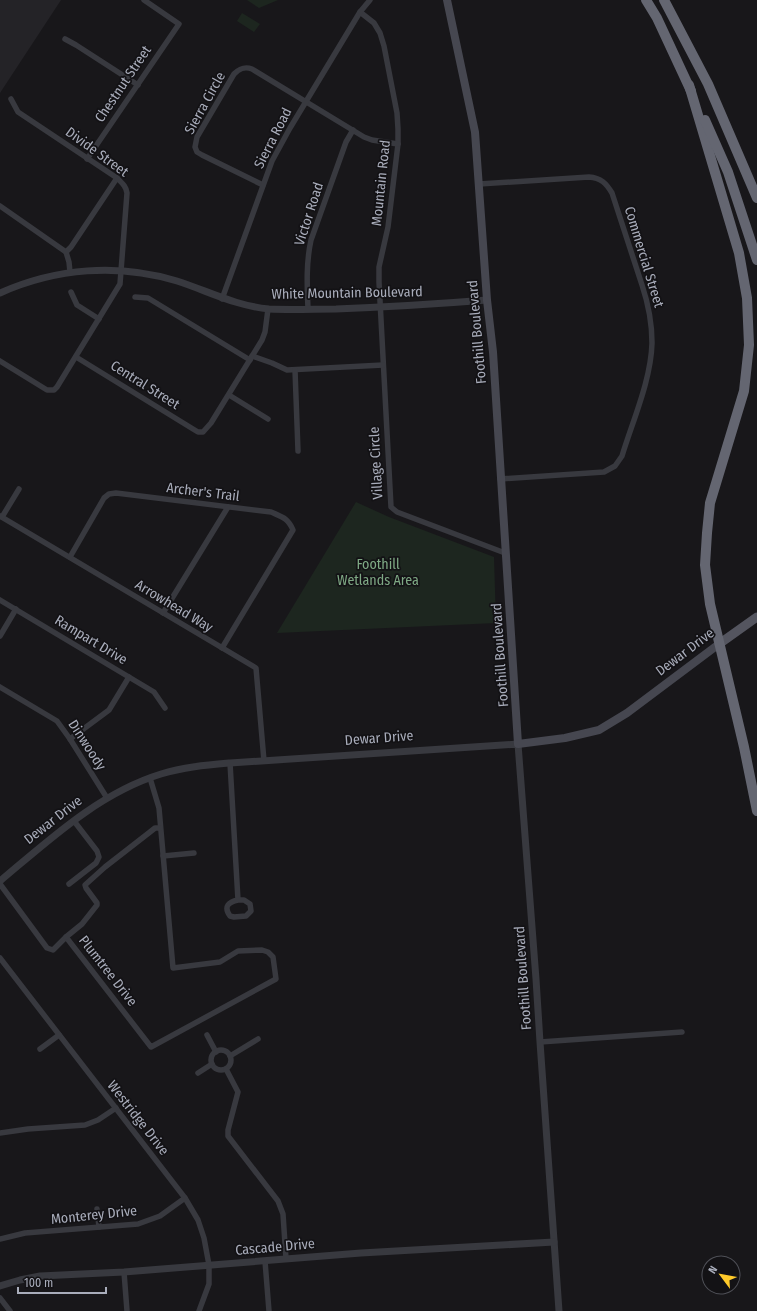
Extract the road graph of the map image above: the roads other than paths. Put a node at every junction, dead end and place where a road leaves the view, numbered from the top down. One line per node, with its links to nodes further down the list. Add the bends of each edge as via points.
1 (144, 0): 8 (street, Chestnut Street, via 179,24)
2 (370, 0): 6 (street, Sierra Road)
3 (447, 0): 16 (main road, Foothill Boulevard, via 475,132)
4 (646, 0): 9 (highway)
5 (664, 0): 18 (highway, via 708,84)
6 (360, 12): 11 (street, Sierra Road); 13 (street, Mountain Road, via 374,23 384,46 397,113)
7 (65, 39): 8 (street)
8 (138, 85): 14 (street, Chestnut Street)
9 (689, 85): 21 (highway, via 728,172); 52 (highway, via 739,253 747,298 749,345 744,391 710,503 707,534 705,565)
10 (11, 99): 14 (street, Divide Street, via 18,112)
11 (306, 102): 12 (street); 17 (street, Sierra Road, via 280,145); 17 (street, Sierra Circle, via 252,69 242,68 234,74 197,137 195,147 198,152)
12 (353, 130): 13 (street, via 372,140); 31 (street, Victor Road, via 346,142 311,240 306,271)
13 (398, 144): 29 (street, Mountain Road, via 387,232 379,267)
14 (87, 159): 15 (street, Divide Street)
15 (117, 178): 20 (street); 22 (street, Divide Street, via 127,193)
16 (479, 184): 28 (main road, Foothill Boulevard); 41 (street, Commercial Street, via 589,177 604,181 612,193 647,300 651,320 652,342 646,382 622,456 615,466 604,472)
17 (263, 185): 27 (street, Sierra Road)
18 (757, 198)
19 (0, 206): 20 (street)
20 (66, 252): 23 (street)
21 (757, 260)
22 (121, 270): 23 (street, White Mountain Boulevard); 27 (street, White Mountain Boulevard, via 177,282); 32 (street, Divide Street, via 120,284)
23 (70, 272): 25 (street, White Mountain Boulevard, via 47,276)
24 (71, 292): 32 (street, via 77,305)
25 (0, 293)
26 (135, 297): 34 (street, via 148,298)
27 (222, 299): 30 (street, White Mountain Boulevard)
28 (487, 300): 29 (street, White Mountain Boulevard); 41 (main road, Foothill Boulevard, via 493,352)
29 (380, 308): 31 (street, White Mountain Boulevard); 36 (street, Mountain Road)
30 (268, 309): 31 (street, White Mountain Boulevard); 34 (street, via 265,332)
31 (308, 309)
32 (99, 319): 33 (street, Divide Street)
33 (76, 356): 35 (street, Divide Street, via 57,387 51,390 44,389); 38 (street, Central Street, via 198,432 207,429)
34 (251, 358): 37 (street, via 272,363 282,369); 38 (street)
35 (0, 361)
36 (384, 365): 37 (street); 45 (street, Village Circle, via 391,507 397,512)
37 (295, 370): 40 (street)
38 (229, 395): 39 (street)
39 (268, 419)
40 (298, 451)
41 (500, 479): 45 (main road, Foothill Boulevard)
42 (19, 489): 44 (street)
43 (228, 507): 46 (street, Archer's Trail, via 109,494 104,498); 49 (street); 53 (street, Archer's Trail, via 271,512 290,523 292,530)
44 (1, 517): 46 (street, Arrowhead Way)
45 (505, 553): 58 (main road, Foothill Boulevard)
46 (70, 557): 49 (street, Arrowhead Way)
47 (0, 600): 48 (street, Rampart Drive)
48 (16, 609): 51 (street); 54 (street, Rampart Drive)
49 (163, 613): 53 (street, Arrowhead Way)
50 (757, 617): 52 (main road, Dewar Drive)
51 (0, 636)
52 (719, 644): 58 (main road, Dewar Drive, via 628,714 598,730 565,738); 63 (highway)
53 (222, 648): 59 (street, Arrowhead Way, via 256,668)
54 (129, 677): 56 (street, Rampart Drive, via 154,692); 57 (street, via 109,710)
55 (0, 687): 57 (street, Dinwoody, via 57,721)
56 (165, 708)
57 (70, 739): 62 (street, Dinwoody)
58 (518, 744): 59 (street, Dewar Drive); 77 (street, Foothill Boulevard)
59 (264, 761): 60 (street, Dewar Drive)
60 (230, 763): 61 (street, Dewar Drive, via 179,770); 70 (street)
61 (150, 778): 62 (street, Dewar Drive); 65 (street, via 158,803)
62 (106, 798): 64 (street, Dewar Drive)
63 (757, 811)
64 (74, 821): 68 (street, Dewar Drive); 69 (street, via 99,857)
65 (160, 828): 67 (street); 71 (street, via 155,828 85,885 97,903 82,924)
66 (194, 853): 67 (street)
67 (163, 856): 71 (street, Plumtree Drive, via 173,968 220,962 238,952 262,950 273,957 276,979 151,1047)
68 (0, 882): 71 (street, Plumtree Drive, via 47,948 53,950)
69 (69, 884)
70 (238, 900): 70 (street, via 227,905 230,916 246,916 251,911 248,901)
71 (66, 937)
72 (0, 958): 74 (street, Westridge Drive)
73 (682, 1032): 77 (street)
74 (59, 1035): 78 (street); 84 (street, Westridge Drive)
75 (207, 1035): 79 (street)
76 (258, 1039): 80 (street)
77 (540, 1042): 90 (street, Foothill Boulevard)
78 (40, 1049)
79 (216, 1052): 80 (street, via 223,1051); 81 (street, via 212,1057)
80 (230, 1056): 82 (street, via 230,1064)
81 (212, 1064): 82 (street, via 220,1070); 83 (street)
82 (226, 1069): 91 (street, via 238,1092 228,1136 280,1204)
83 (198, 1073)
84 (116, 1108): 85 (street, via 85,1125); 86 (street, Westridge Drive)
85 (0, 1133)
86 (185, 1198): 88 (street, Monterey Drive, via 149,1221); 93 (street, Westridge Drive, via 198,1220)
87 (97, 1209): 88 (street)
88 (99, 1227): 89 (street, Monterey Drive, via 25,1233)
89 (0, 1239)
90 (554, 1242): 91 (street, Cascade Drive); 101 (street, Foothill Boulevard)
91 (286, 1259): 92 (street, Cascade Drive)
92 (265, 1260): 93 (street, Cascade Drive); 100 (street)
93 (209, 1265): 94 (street, Cascade Drive); 99 (street, Westridge Drive, via 209,1284)
94 (124, 1272): 95 (street, Cascade Drive, via 40,1276); 98 (street)
95 (0, 1286)
96 (0, 1298): 97 (street)
97 (10, 1311)
98 (127, 1311)
99 (200, 1311)
100 (269, 1311)
101 (559, 1311)

